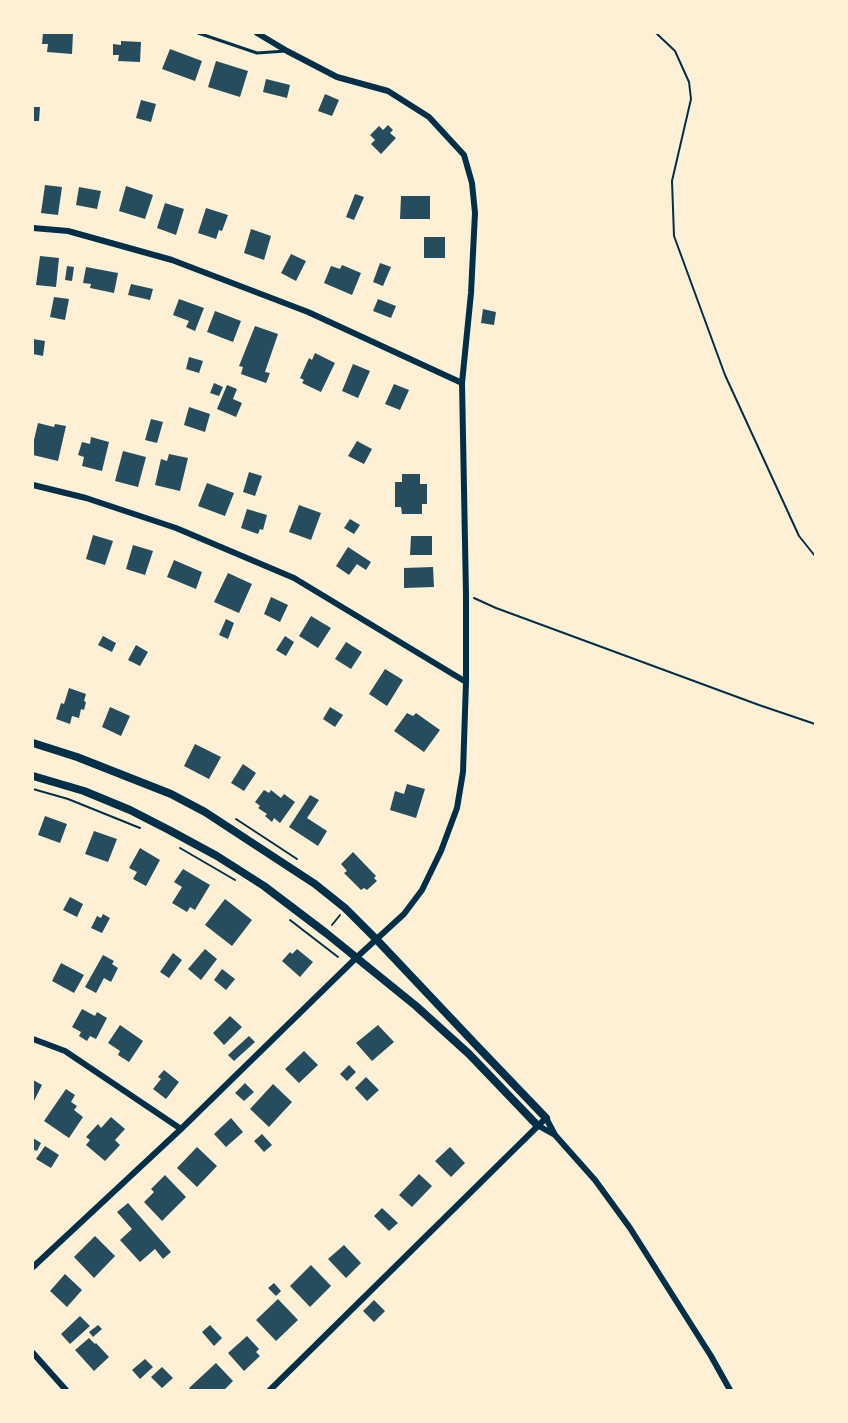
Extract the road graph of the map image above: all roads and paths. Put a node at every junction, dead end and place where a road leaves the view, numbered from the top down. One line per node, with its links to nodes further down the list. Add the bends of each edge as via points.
1 (198, 33): 4 (lane, via 257,52)
2 (257, 33): 4 (street)
3 (656, 33): 8 (path, via 675,51 689,82 691,99 672,181 674,236 725,375 799,536)
4 (287, 51): 6 (street, via 336,77 388,91 429,117 464,155 475,213)
5 (33, 228): 6 (street, via 68,231 172,260 308,312)
6 (462, 383): 9 (street)
7 (33, 485): 10 (street, via 87,498 176,528 294,578)
8 (815, 556)
9 (466, 595): 10 (street); 11 (path)
10 (466, 682): 21 (street, via 463,772 457,808 422,890 404,914)
11 (815, 724)
12 (33, 743): 18 (street, via 171,794 241,835)
13 (33, 776): 20 (street, via 84,791 169,830 264,886)
14 (33, 789): 15 (path)
15 (141, 828)
16 (180, 849): 17 (path)
17 (237, 882)
18 (345, 908): 20 (path); 21 (street)
19 (287, 917): 23 (path)
20 (326, 933): 22 (street)
21 (376, 939): 22 (street); 25 (street)
22 (357, 957): 23 (street); 26 (street, via 469,1054)
23 (349, 965): 27 (street)
24 (33, 1039): 27 (street, via 65,1052)
25 (546, 1118): 26 (street); 28 (street)
26 (537, 1125): 28 (street); 32 (street)
27 (181, 1129): 29 (street)
28 (555, 1136): 33 (street, via 630,1228)
29 (33, 1267)
30 (33, 1353): 31 (street)
31 (66, 1390)
32 (270, 1390)
33 (730, 1390)

